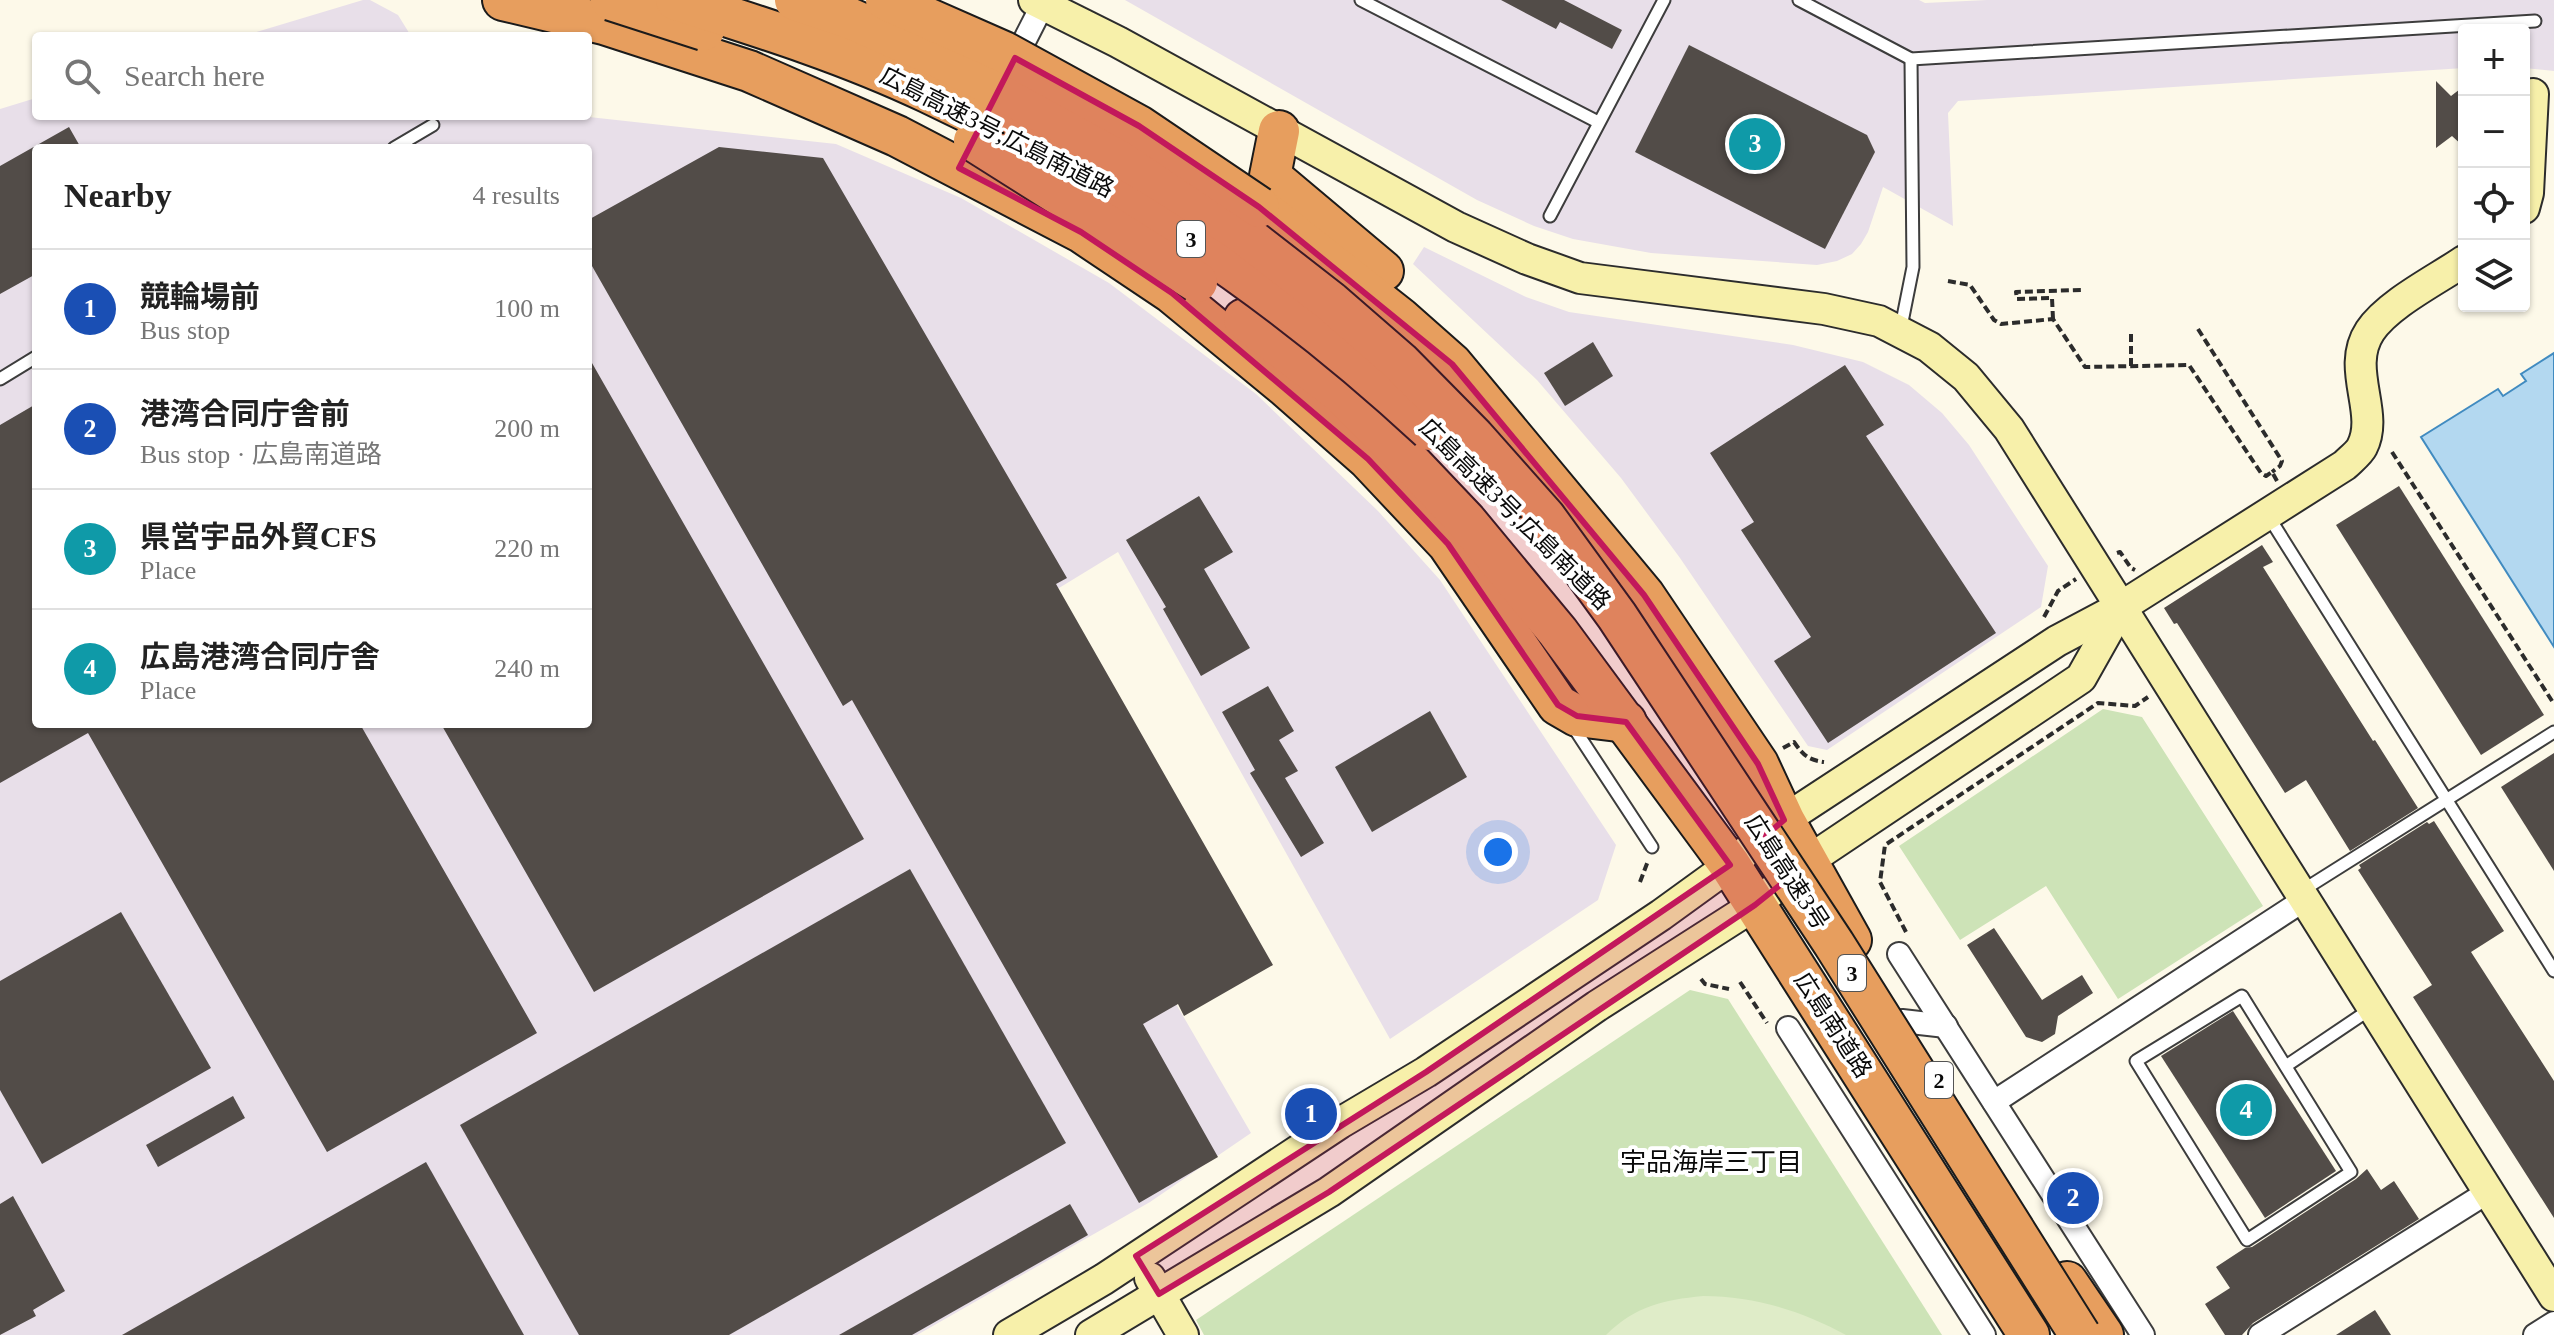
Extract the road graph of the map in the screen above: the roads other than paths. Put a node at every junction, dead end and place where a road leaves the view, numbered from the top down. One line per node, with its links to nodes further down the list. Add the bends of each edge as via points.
1 (503, 0): 17 (highway, via 604,24 749,71)
2 (611, 0): 29 (highway, 広島南道路, bridge, via 724,37 978,143 1197,282 1343,395 1410,462 1540,610)
3 (676, 0): 26 (highway, 広島高速3号;広島南道路 / 3, bridge, via 810,44 926,91 1052,154 1161,218 1270,294 1372,376)
4 (795, 0): 26 (highway, 広島高速3号;広島南道路 / 3, bridge, via 942,59 1058,121 1241,232 1400,362 1474,437 1545,517)
5 (886, 0): 27 (highway, bridge, via 1004,52 1139,126 1259,207 1400,318 1452,364 1644,595)
6 (1361, 0): 13 (lane)
7 (1664, 0): 13 (lane)
8 (1799, 0): 11 (lane)
9 (1041, 1): 15 (street); 17 (street)
10 (2535, 21): 11 (lane)
11 (1911, 59): 21 (lane, via 1913,267)
12 (2533, 94): 18 (street)
13 (1598, 122): 19 (lane)
14 (433, 125): 16 (lane)
15 (1279, 131): 21 (street, via 1456,227 1580,278 1824,309 1879,321); 27 (highway, via 1270,176 1434,314 1580,474 1697,627)
16 (401, 144)
17 (959, 168): 28 (highway, via 1081,232 1172,293 1368,459 1448,544)
18 (2529, 168)
19 (1550, 216)
20 (2458, 265): 24 (street, via 2382,316 2367,335 2360,367 2367,413 2362,448 2345,465)
21 (1900, 332): 25 (street, via 1966,377 2009,429)
22 (32, 359): 23 (lane)
23 (0, 379)
24 (2267, 514): 25 (street); 31 (lane)
25 (2121, 607): 32 (street, via 2057,641); 34 (street, via 2081,678); 36 (street)
26 (1617, 616): 60 (highway, 広島高速3号 / 3, bridge, via 1834,944)
27 (1701, 679): 32 (highway, 2, via 1758,764)
28 (1558, 705): 29 (highway, via 1577,716); 33 (lane)
29 (1626, 722): 35 (highway, 広島南道路)
30 (2554, 732): 31 (lane)
31 (2447, 800): 36 (lane); 39 (lane)
32 (1784, 820): 34 (highway, 2); 35 (street)
33 (1652, 847)
34 (1808, 861): 37 (street); 41 (highway, 2)
35 (1730, 865): 37 (highway, 広島南道路); 49 (street, via 1426,1072)
36 (2302, 896): 40 (street); 46 (street)
37 (1755, 905): 44 (highway, 広島南道路); 53 (street, via 1597,1006 1329,1192)
38 (1899, 954): 42 (street)
39 (2554, 971)
40 (2372, 1008): 45 (lane); 48 (street)
41 (1902, 1021): 42 (street); 50 (highway, 2)
42 (1946, 1026): 46 (street)
43 (1788, 1028): 47 (street)
44 (1856, 1060): 47 (street); 59 (highway, 広島南道路)
45 (2286, 1066): 45 (lane, via 2242,996 2136,1061 2247,1240 2351,1172)
46 (1994, 1102): 51 (street)
47 (1842, 1113): 58 (street)
48 (2488, 1192): 52 (street); 63 (street)
49 (1136, 1256): 53 (street); 55 (street)
50 (2064, 1278): 51 (street); 61 (highway, 2)
51 (2113, 1289): 62 (street)
52 (2552, 1290)
53 (1159, 1294): 56 (street); 57 (street)
54 (2554, 1323): 64 (street)
55 (1009, 1335)
56 (1091, 1335)
57 (1183, 1335)
58 (1984, 1335)
59 (2029, 1335)
60 (2080, 1335)
61 (2103, 1335)
62 (2143, 1335)
63 (2260, 1335)
64 (2535, 1335)

